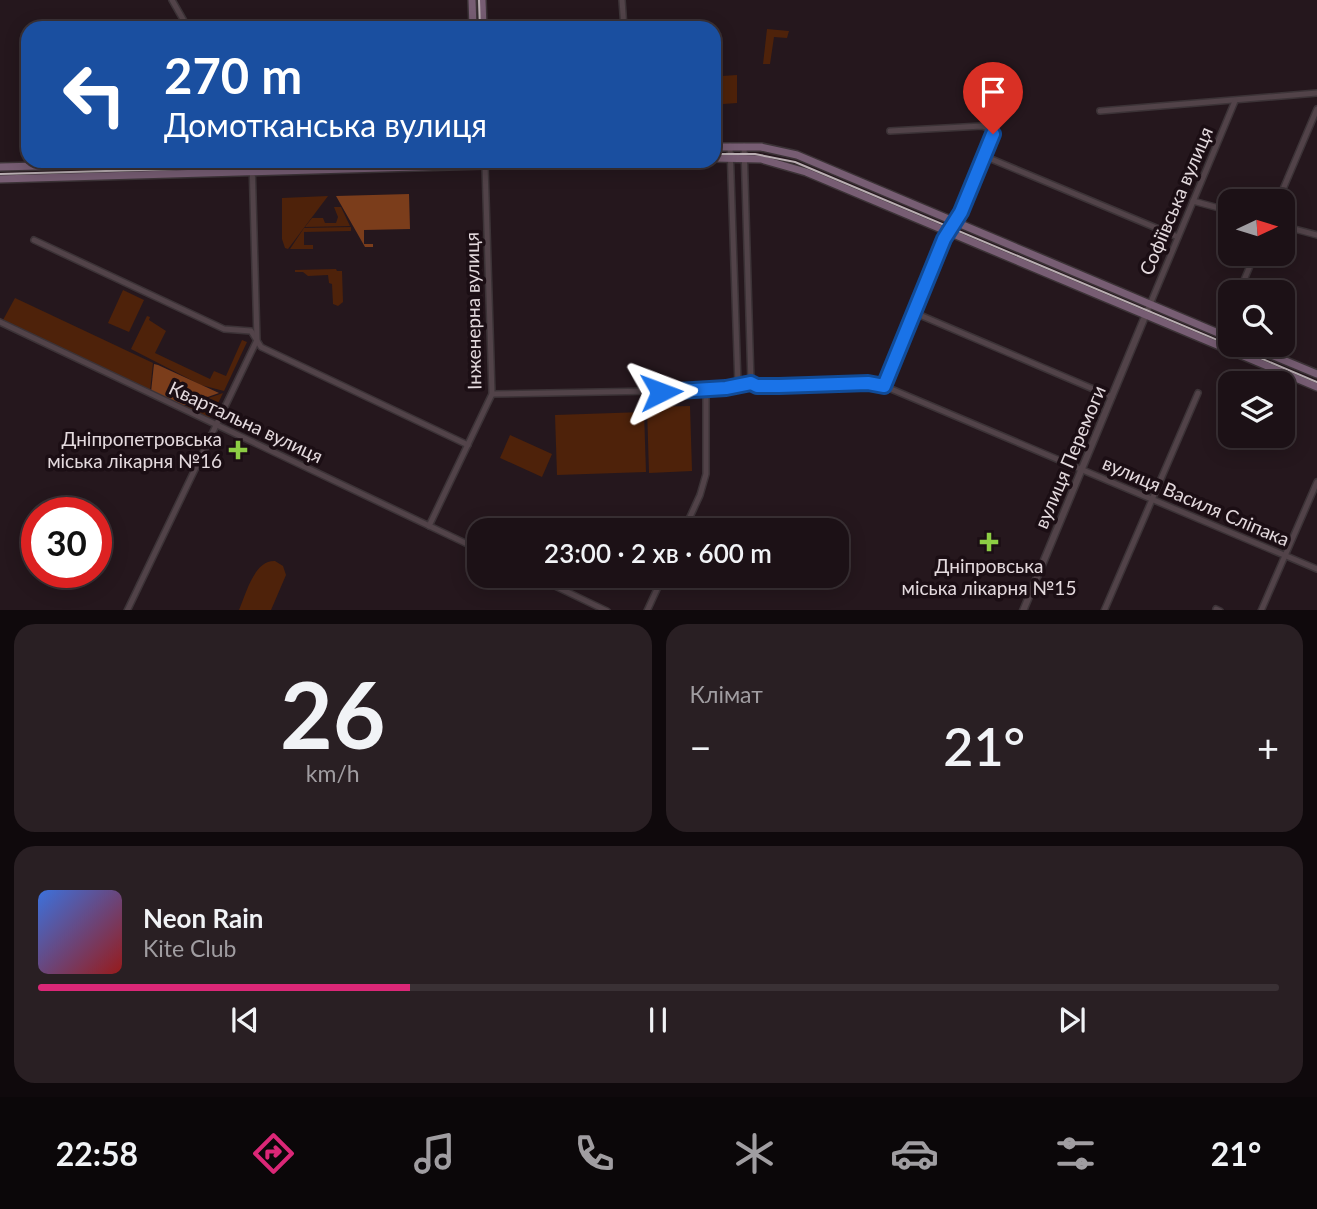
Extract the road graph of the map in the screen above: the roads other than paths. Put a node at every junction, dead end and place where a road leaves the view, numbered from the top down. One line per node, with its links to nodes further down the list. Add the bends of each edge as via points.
1 (172, 0): 5 (street)
2 (472, 0): 6 (main road)
3 (482, 0): 7 (main road)
4 (622, 0): 8 (street)
5 (184, 21)
6 (473, 21)
7 (483, 21)
8 (624, 21)
9 (1317, 93): 10 (street)
10 (1235, 101): 12 (street); 33 (street, Софіївська вулиця)
11 (1317, 109): 32 (street)
12 (1100, 111)
13 (890, 131): 17 (street, via 994,126)
14 (730, 146): 15 (main road); 16 (main road); 19 (street)
15 (744, 146): 20 (street); 35 (main road, via 797,155)
16 (721, 147)
17 (984, 156): 35 (street); 39 (street)
18 (721, 158): 19 (main road)
19 (731, 158): 20 (main road); 50 (street)
20 (745, 158): 37 (main road, via 794,167); 49 (street)
21 (0, 167): 22 (main road)
22 (21, 167)
23 (62, 168): 30 (street)
24 (200, 168): 29 (street)
25 (252, 168): 28 (street)
26 (320, 168): 28 (main road)
27 (484, 168): 55 (street, Інженерна вулиця)
28 (252, 172): 29 (main road); 46 (street)
29 (200, 173): 30 (main road)
30 (63, 177): 31 (main road)
31 (0, 178)
32 (1283, 189)
33 (1193, 201): 34 (street); 39 (street, Софіївська вулиця)
34 (1218, 208)
35 (956, 222): 37 (street); 41 (main road)
36 (1295, 229): 38 (street)
37 (949, 232): 42 (street); 43 (main road)
38 (1317, 235)
39 (1178, 237): 41 (street, Софіївська вулиця)
40 (34, 240): 46 (street, via 224,330 251,331)
41 (1150, 304): 43 (street, Софіївська вулиця); 45 (main road)
42 (915, 313): 51 (street); 56 (street)
43 (1146, 314): 52 (main road); 56 (street, вулиця Перемоги)
44 (0, 321): 57 (street, Квартальна вулиця)
45 (1218, 333)
46 (257, 340): 57 (street); 58 (street, via 261,347)
47 (1276, 357): 48 (main road)
48 (1317, 374)
49 (751, 383): 50 (street, вулиця Василя Сліпака); 51 (street, вулиця Василя Сліпака)
50 (738, 385): 53 (street, вулиця Василя Сліпака)
51 (884, 386): 59 (street, вулиця Василя Сліпака)
52 (1317, 387)
53 (706, 390): 55 (street, вулиця Василя Сліпака); 62 (street, via 706,474)
54 (1198, 393): 61 (street)
55 (492, 394): 58 (street, Інженерна вулиця)
56 (1112, 397): 59 (street, вулиця Перемоги)
57 (216, 425): 63 (street, Квартальна вулиця); 69 (street)
58 (468, 445): 63 (street, Інженерна вулиця)
59 (1082, 470): 61 (street, вулиця Василя Сліпака); 72 (street, вулиця Перемоги)
60 (1317, 482): 65 (street)
61 (1152, 499): 65 (street, вулиця Василя Сліпака); 73 (street)
62 (689, 518)
63 (429, 526): 64 (street, Квартальна вулиця)
64 (467, 544)
65 (1284, 556): 66 (street, вулиця Василя Сліпака); 74 (street)
66 (1317, 569)
67 (559, 588): 70 (street)
68 (657, 588): 71 (street)
69 (127, 610)
70 (605, 610)
71 (646, 610)
72 (1023, 610)
73 (1104, 610)
74 (1261, 610)

